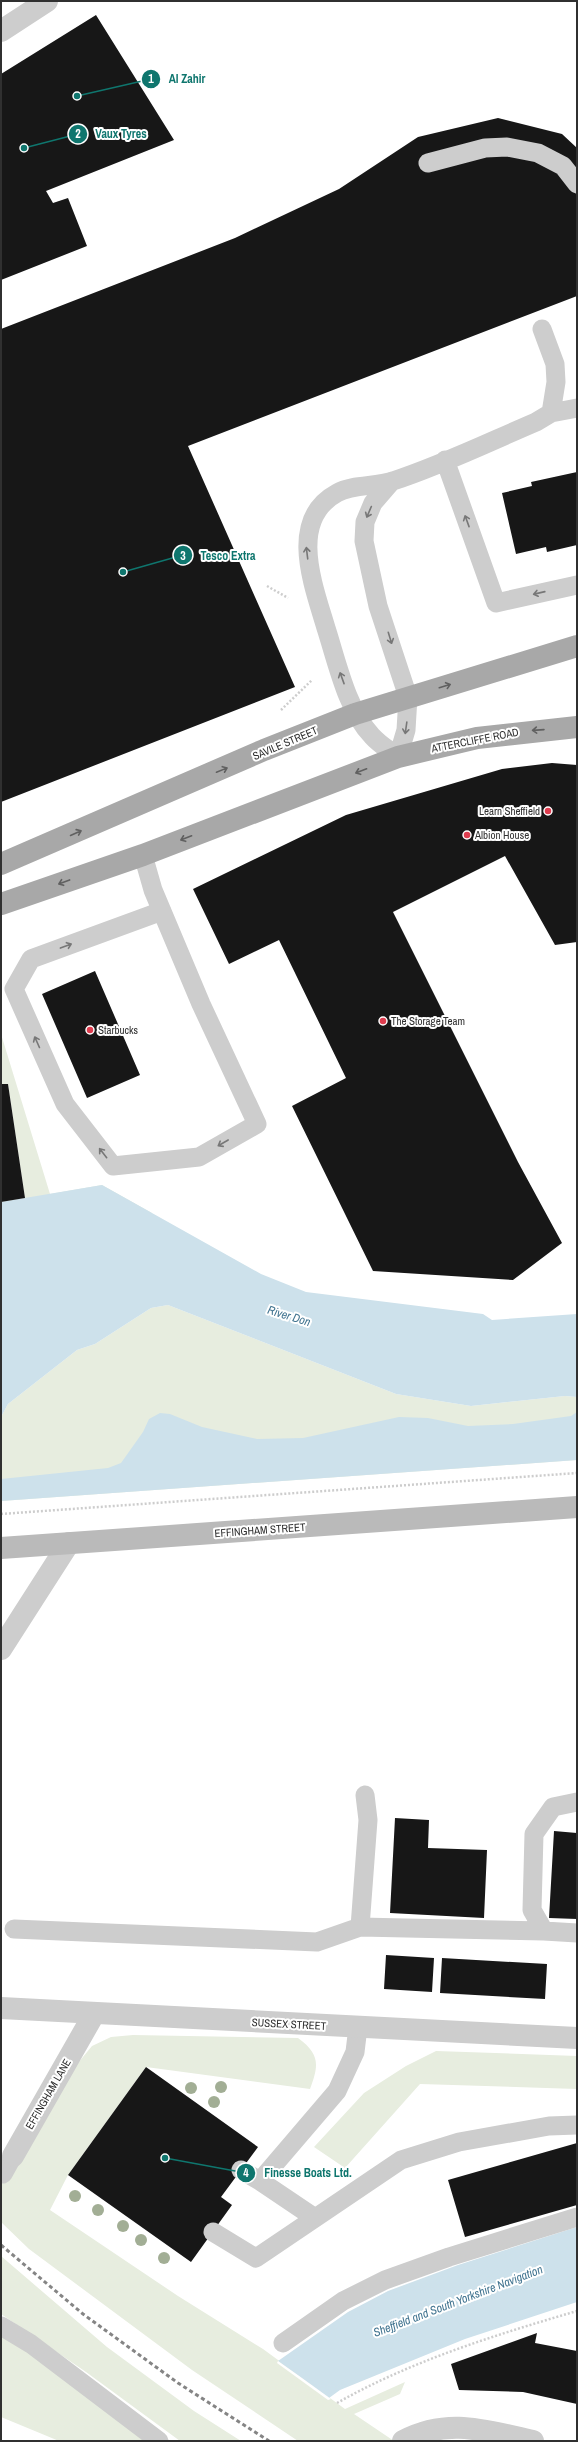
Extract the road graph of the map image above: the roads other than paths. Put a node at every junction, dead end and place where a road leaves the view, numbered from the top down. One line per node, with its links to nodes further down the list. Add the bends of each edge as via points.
1 (47, 1): 2 (street)
2 (1, 31)
3 (428, 163): 4 (lane, via 485,148 507,147 538,153 563,166)
4 (577, 184)
5 (542, 328): 7 (lane, via 555,364 556,382)
6 (577, 408): 7 (lane)
7 (551, 412): 8 (lane, via 536,422)
8 (445, 460): 9 (lane); 10 (lane, one-way to 8, via 496,603)
9 (392, 481): 12 (lane, one-way to 12, via 373,503 365,522 364,541 378,606); 13 (lane, one-way to 9, via 310,576 306,544 322,504 338,492)
10 (577, 585)
11 (577, 646): 12 (main road, SAVILE STREET, one-way to 11)
12 (408, 697): 13 (main road, SAVILE STREET); 15 (lane, one-way to 15, via 406,730)
13 (355, 714): 15 (lane, via 372,736); 17 (main road, SAVILE STREET, one-way to 13, via 264,750)
14 (577, 727): 15 (main road, ATTERCLIFFE ROAD, one-way to 15, via 477,738)
15 (398, 757): 16 (main road, one-way to 16)
16 (144, 854): 18 (main road, one-way to 18); 19 (lane, via 153,890)
17 (1, 864)
18 (1, 904)
19 (162, 911): 19 (lane, one-way to 19, via 257,1124 199,1157 114,1166 65,1104 14,989 31,959)
20 (577, 1507): 21 (main road, EFFINGHAM STREET)
21 (69, 1543): 22 (main road, EFFINGHAM STREET); 23 (street)
22 (1, 1548)
23 (1, 1649)
24 (365, 1795): 26 (lane, via 368,1820)
25 (577, 1802): 28 (lane, via 553,1807 534,1834 532,1910)
26 (360, 1927): 27 (lane, via 317,1942); 28 (lane)
27 (14, 1929)
28 (544, 1931): 29 (lane)
29 (577, 1933)
30 (1, 2008): 31 (street, SUSSEX STREET)
31 (94, 2014): 32 (street, SUSSEX STREET); 35 (street, EFFINGHAM LANE)
32 (358, 2027): 33 (street, SUSSEX STREET); 37 (lane, via 355,2052 337,2091)
33 (577, 2038)
34 (577, 2126): 39 (lane, via 549,2126 459,2142 401,2160)
35 (8, 2165)
36 (241, 2170): 37 (lane)
37 (260, 2181): 39 (lane)
38 (577, 2217): 42 (lane, via 457,2254 385,2280 343,2301)
39 (315, 2218): 40 (lane, via 256,2258)
40 (212, 2232)
41 (1, 2326): 43 (lane, via 31,2344)
42 (283, 2343)
43 (159, 2441)
44 (403, 2441): 45 (street, via 432,2430 462,2427)
45 (534, 2441)

